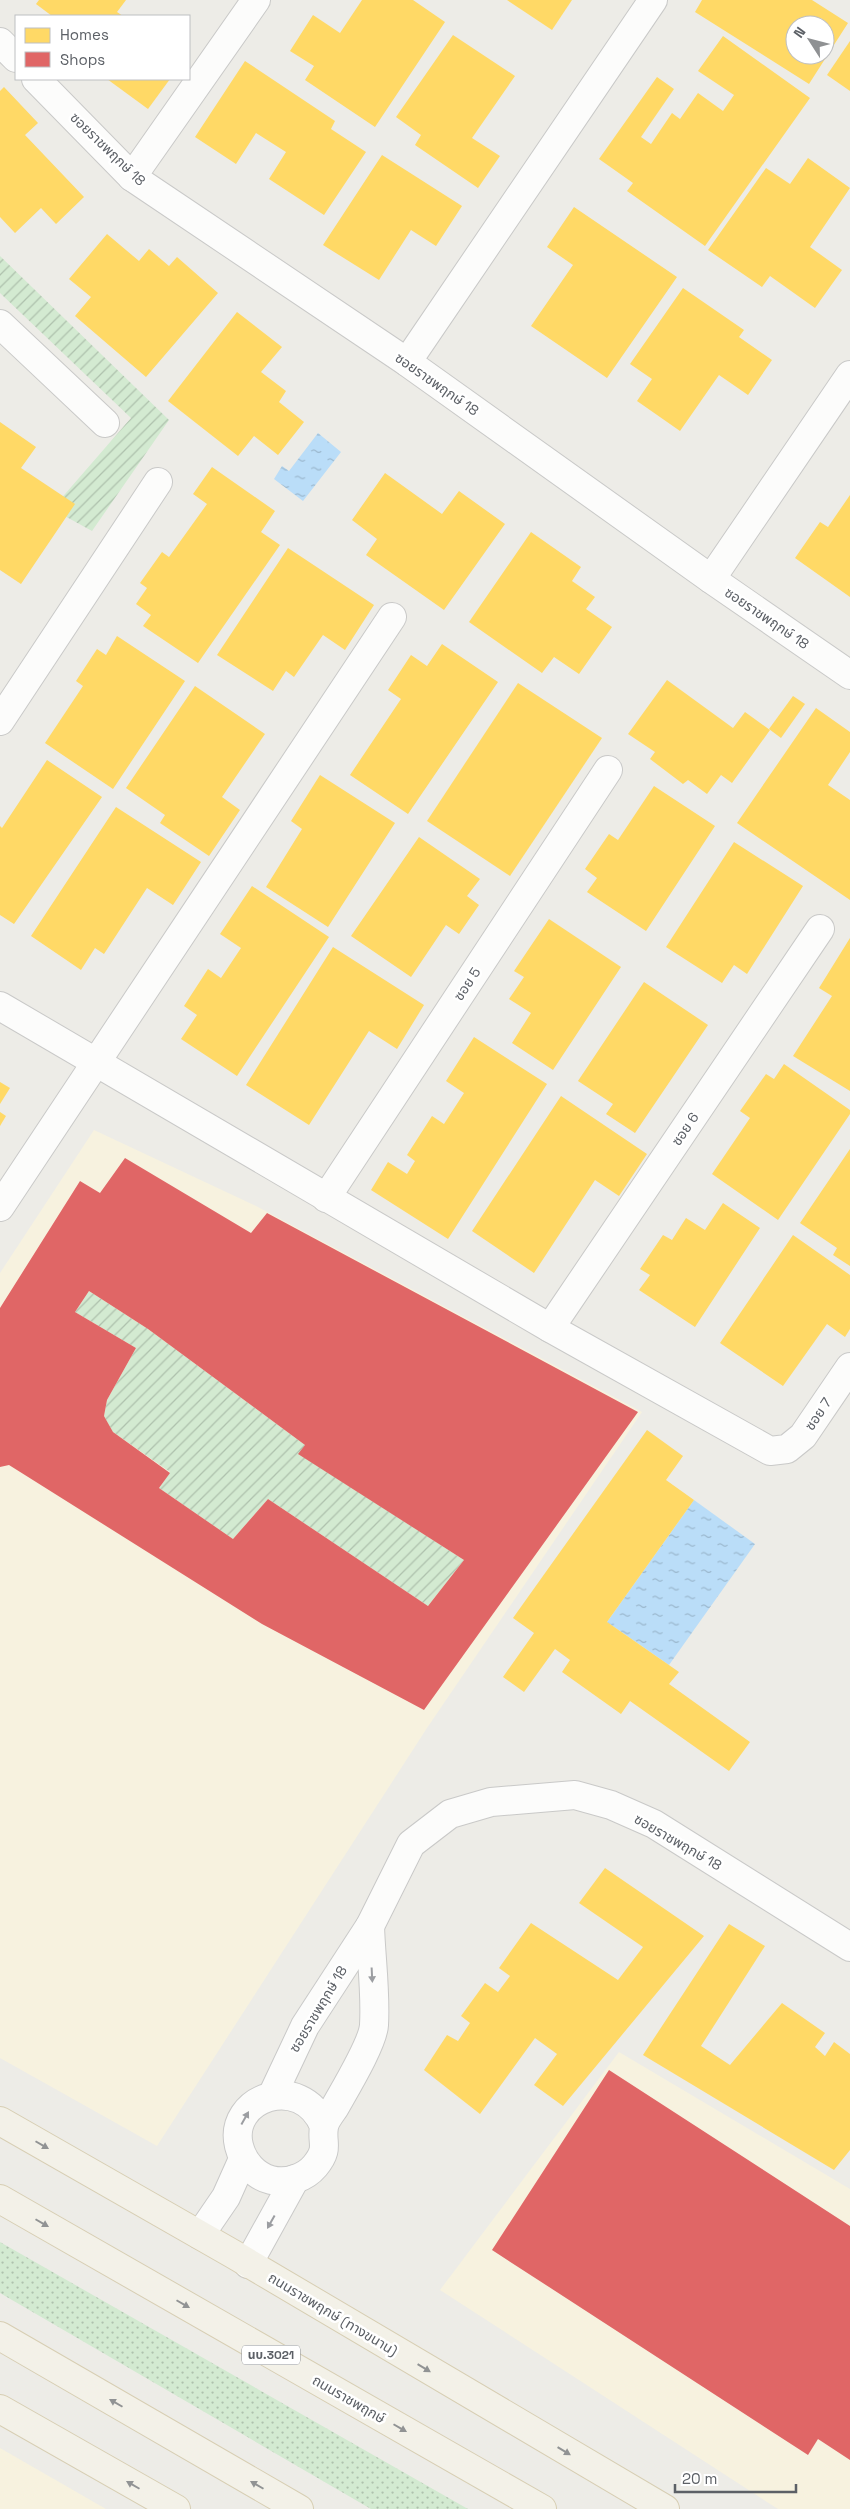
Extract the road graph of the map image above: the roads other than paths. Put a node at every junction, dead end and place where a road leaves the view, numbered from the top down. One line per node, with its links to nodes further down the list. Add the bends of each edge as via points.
1 (256, 0): 6 (street)
2 (653, 0): 8 (street)
3 (0, 42): 4 (street)
4 (15, 57)
5 (37, 80): 6 (street, ซอยราชพฤกษ์ 18)
6 (132, 177): 8 (street, ซอยราชพฤกษ์ 18)
7 (0, 324): 10 (street)
8 (407, 362): 12 (street, ซอยราชพฤกษ์ 18)
9 (850, 375): 12 (street)
10 (105, 423)
11 (158, 482): 15 (street)
12 (711, 579): 14 (street, ซอยราชพฤกษ์ 18)
13 (392, 617): 19 (street)
14 (850, 674)
15 (0, 721)
16 (608, 770): 20 (street, ซอย 5)
17 (820, 929): 22 (street, ซอย 6)
18 (0, 1006): 19 (street)
19 (95, 1062): 20 (street); 21 (street)
20 (326, 1198): 22 (street)
21 (0, 1207)
22 (550, 1328): 23 (street, ซอย 7, via 770,1451 787,1449 803,1436)
23 (850, 1367)
24 (370, 1926): 25 (street, ซอยราชพฤกษ์ 18, via 411,1844 450,1814 490,1802 575,1795 611,1805 654,1824); 26 (street, ซอยราชพฤกษ์ 18, via 305,2026); 27 (street, ซอยราชพฤกษ์ 18, one-way to 27, via 374,2026 358,2066)
25 (850, 1948)
26 (272, 2096): 27 (street, via 298,2097 310,2105); 29 (street, one-way to 26, via 238,2144 239,2129 245,2115 255,2104)
27 (322, 2120): 30 (street, ซอยราชพฤกษ์ 18, via 326,2141 323,2154 305,2176)
28 (0, 2121): 32 (main road, ถนนราชพฤกษ์ (ทางขนาน), one-way to 32)
29 (243, 2159): 30 (street, via 265,2179 279,2182); 32 (street, via 226,2198)
30 (295, 2179): 33 (street, ซอยราชพฤกษ์ 18, one-way to 33)
31 (0, 2198): 38 (main road, ถนนราชพฤกษ์ / นบ.3021, one-way to 38)
32 (200, 2235): 33 (main road, ถนนราชพฤกษ์ (ทางขนาน))
33 (248, 2264): 39 (main road, ถนนราชพฤกษ์ (ทางขนาน), one-way to 39)
34 (0, 2336): 37 (main road, one-way to 34)
35 (0, 2409): 36 (main road, one-way to 35)
36 (176, 2509)
37 (299, 2509)
38 (542, 2509)
39 (665, 2509)

